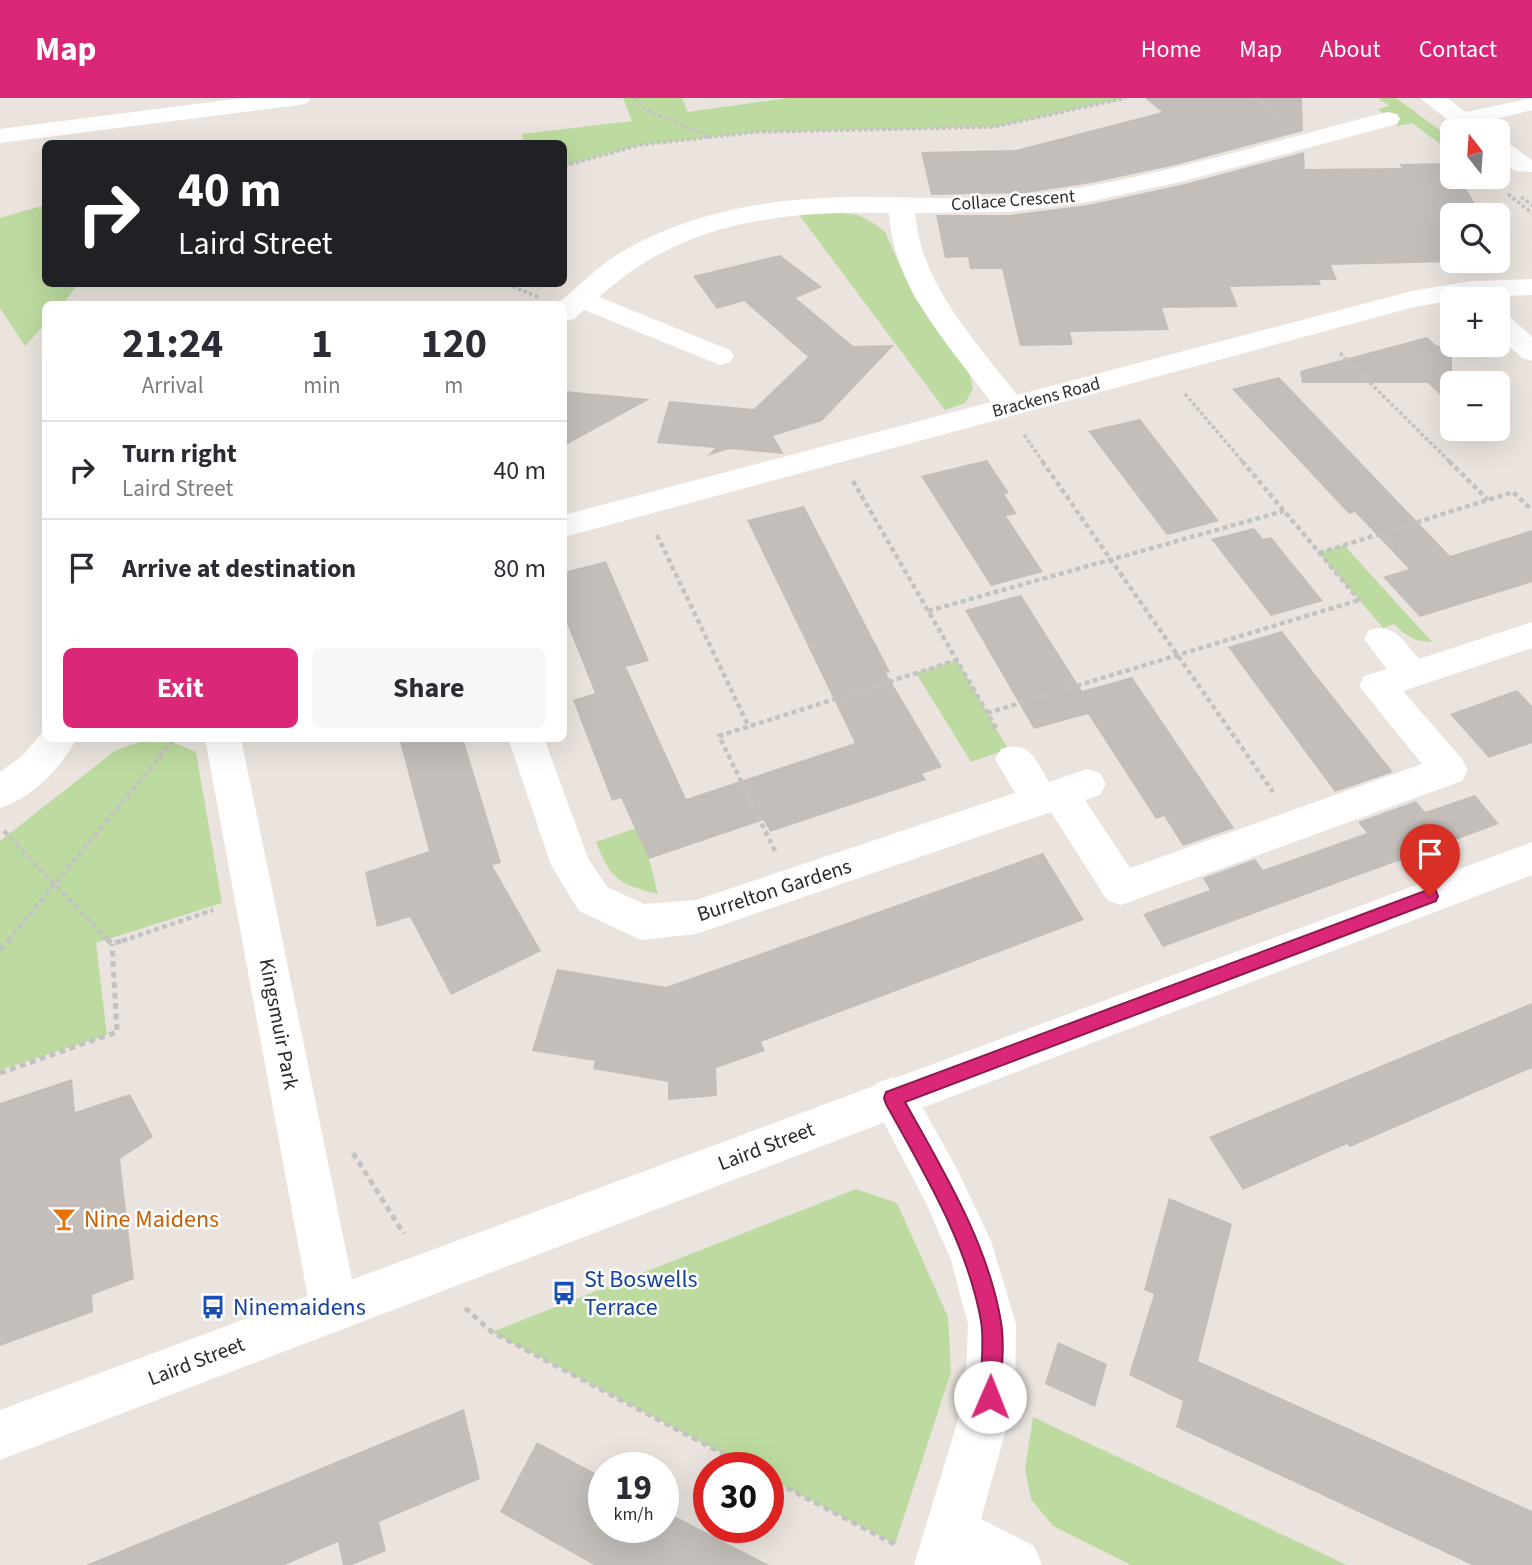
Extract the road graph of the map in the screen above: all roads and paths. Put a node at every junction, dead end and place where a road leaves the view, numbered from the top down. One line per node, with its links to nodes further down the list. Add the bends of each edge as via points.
1 (299, 98): 6 (street)
2 (635, 98): 12 (path, via 644,109)
3 (1126, 98): 12 (path, via 994,127)
4 (1432, 98): 8 (street)
5 (1532, 103): 9 (street)
6 (183, 105): 11 (street)
7 (1388, 119): 10 (street, Collace Crescent)
8 (1462, 119)
9 (1487, 119)
10 (1349, 129): 13 (street); 17 (street, Collace Crescent, via 1116,190 994,205)
11 (0, 136)
12 (712, 137): 15 (path, via 640,145)
13 (1375, 148)
14 (1510, 156): 16 (street)
15 (567, 165)
16 (1524, 166)
17 (901, 205): 23 (street, Collace Crescent, via 793,205 752,212 663,241); 30 (street, via 904,238 927,295)
18 (515, 287): 22 (path)
19 (1532, 287): 20 (street, Brackens Road)
20 (1510, 290)
21 (1440, 297): 25 (street, Brackens Road, via 1412,299)
22 (554, 301)
23 (566, 301)
24 (567, 306): 28 (street)
25 (1312, 326): 29 (street, Brackens Road); 32 (path)
26 (1510, 332): 27 (street)
27 (1532, 352)
28 (719, 356)
29 (1162, 366): 30 (street, Brackens Road); 35 (path)
30 (1010, 407): 31 (street, Brackens Road); 38 (path, via 1020,430)
31 (836, 453): 33 (street, Brackens Road); 40 (path)
32 (1488, 500): 34 (path, via 1513,492); 37 (path)
33 (643, 505): 36 (street, Brackens Road); 47 (path)
34 (1532, 510)
35 (1284, 511): 37 (path); 38 (path)
36 (567, 525)
37 (1319, 553): 39 (path)
38 (1111, 560): 40 (path); 43 (path)
39 (1359, 600): 42 (path, via 1383,628); 43 (path)
40 (928, 611): 44 (path)
41 (1532, 635): 45 (street)
42 (1381, 639): 45 (street)
43 (1178, 655): 46 (path); 55 (path)
44 (957, 660): 46 (path); 47 (path)
45 (1412, 675): 55 (street, via 1377,686 1449,770)
46 (987, 713): 52 (path)
47 (748, 727): 59 (path, via 719,736)
48 (56, 742): 53 (street, via 35,767)
49 (172, 742): 58 (path)
50 (224, 742): 60 (street, Kingsmuir Park)
51 (527, 742): 59 (street, Burrelton Gardens, via 571,865 593,899 641,922 696,917)
52 (1014, 759): 54 (street)
53 (0, 793)
54 (1062, 793): 55 (street, via 1121,888); 59 (street, Burrelton Gardens)
55 (1296, 824)
56 (4, 831): 58 (path)
57 (1532, 858): 64 (street, Laird Street)
58 (55, 884): 61 (path); 62 (path)
59 (791, 886)
60 (254, 897): 61 (path); 65 (street, Kingsmuir Park)
61 (112, 944): 63 (path, via 117,1032)
62 (0, 950)
63 (0, 1073)
64 (893, 1098): 66 (street, Laird Street); 71 (street, via 942,1187 974,1258 992,1324 990,1397)
65 (300, 1136): 66 (path, via 334,1124); 67 (street, Kingsmuir Park)
66 (429, 1273): 67 (street, Laird Street); 69 (path, via 492,1332)
67 (334, 1309): 68 (street, Laird Street)
68 (0, 1435)
69 (720, 1452)
70 (784, 1485): 71 (path)
71 (933, 1549): 72 (street)
72 (1015, 1565)

